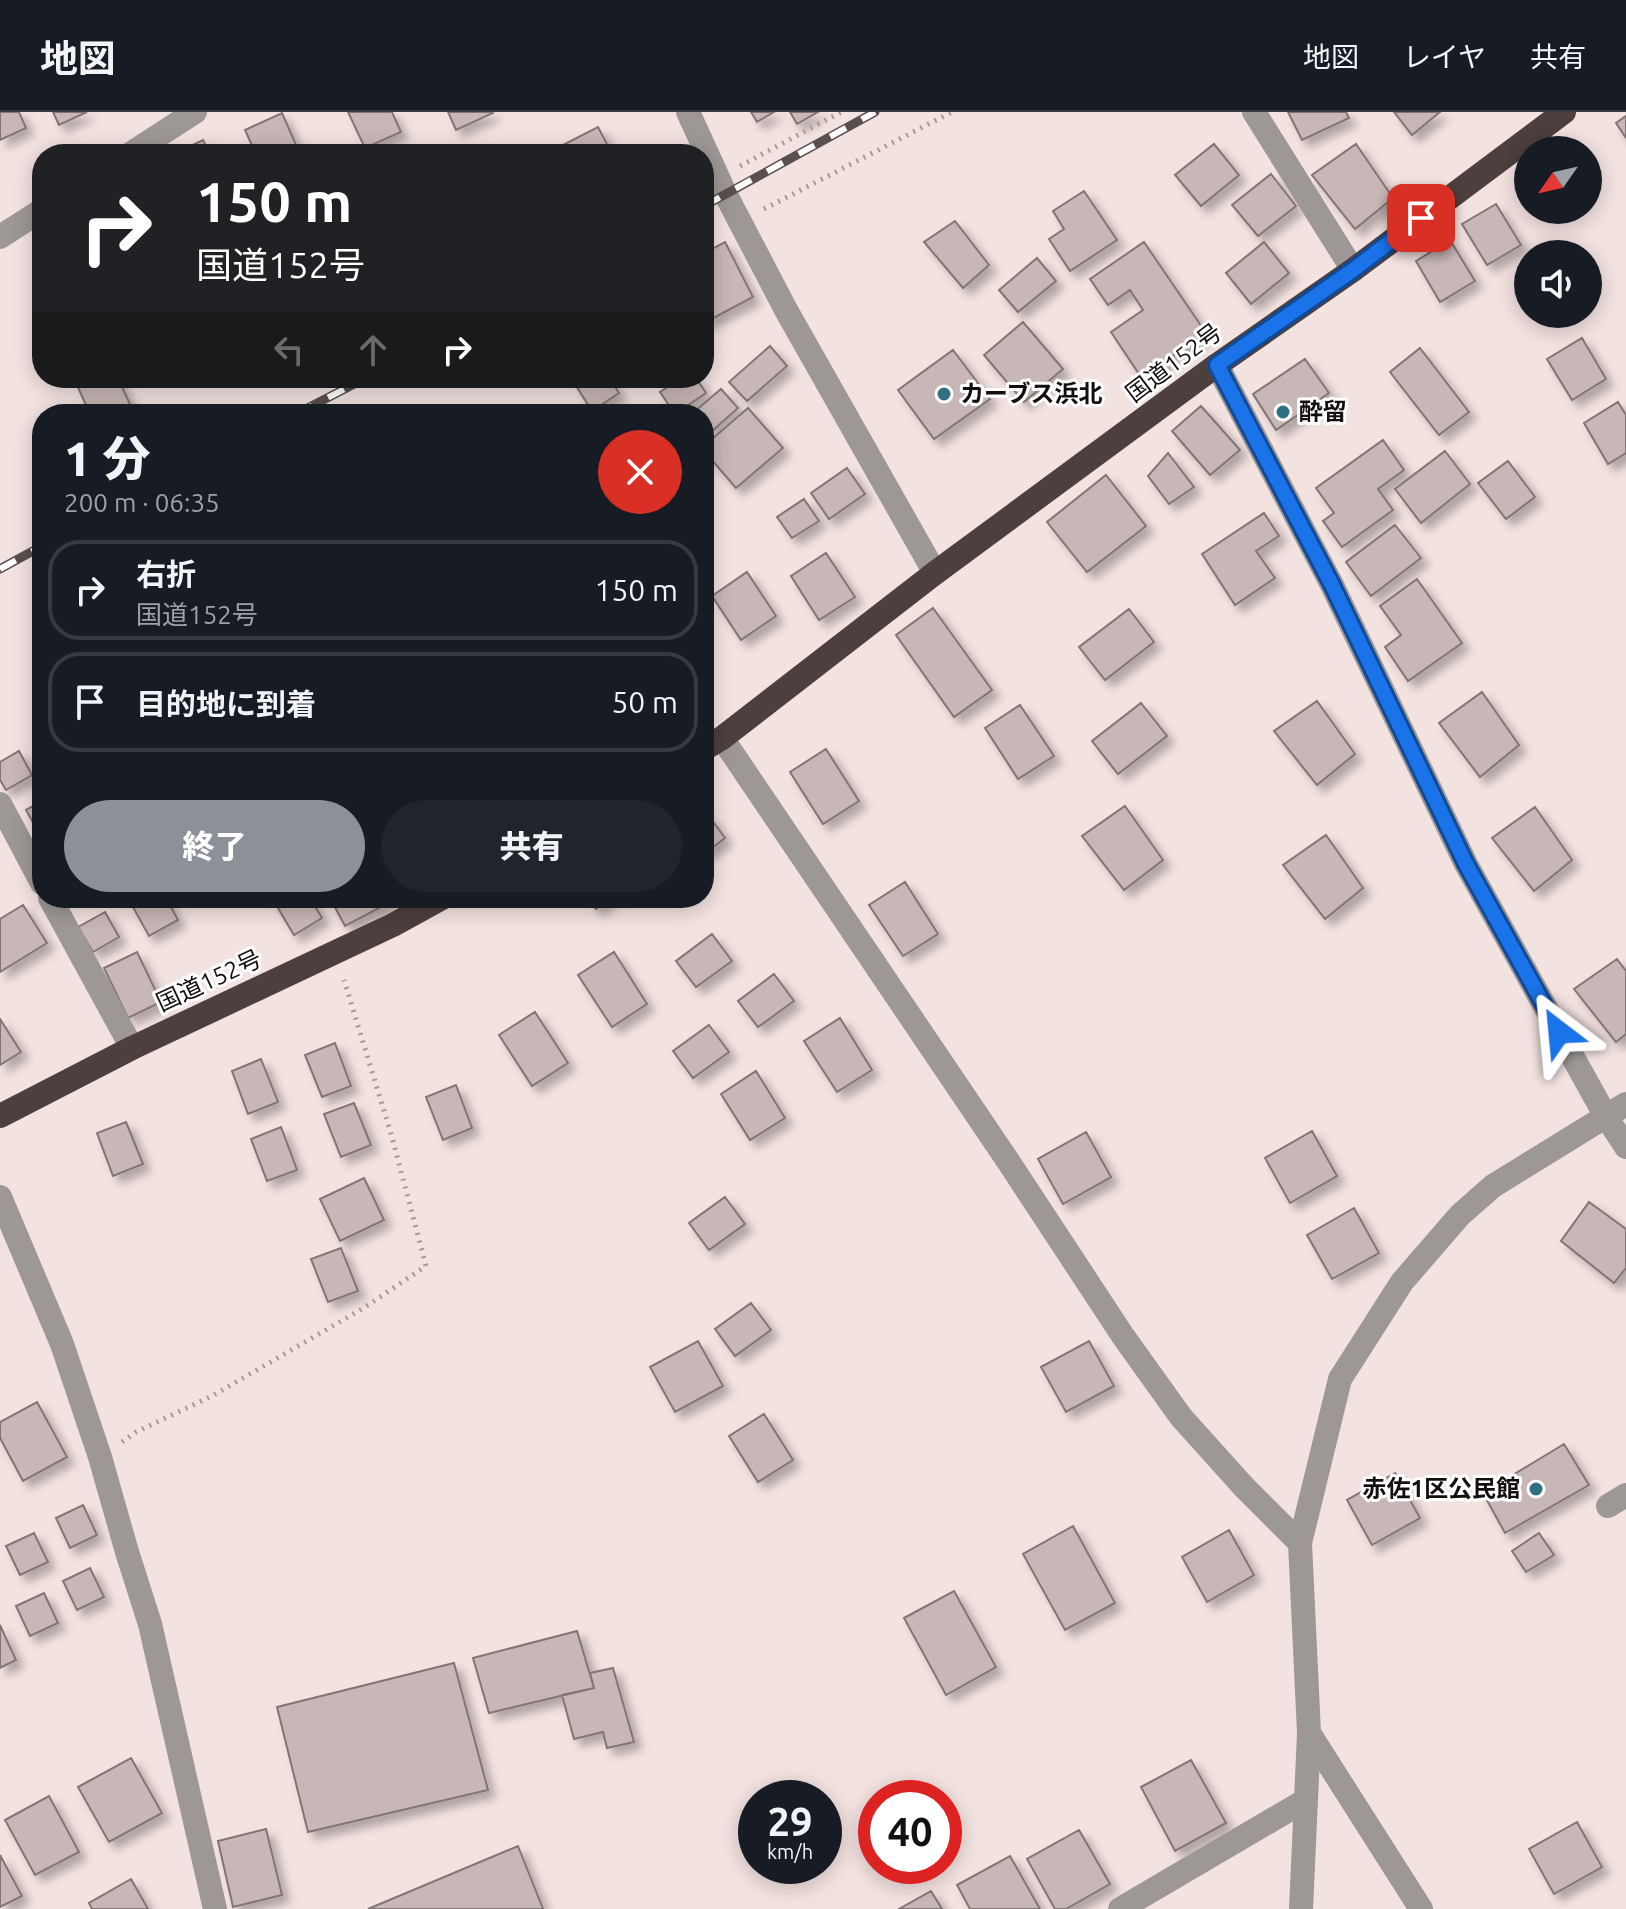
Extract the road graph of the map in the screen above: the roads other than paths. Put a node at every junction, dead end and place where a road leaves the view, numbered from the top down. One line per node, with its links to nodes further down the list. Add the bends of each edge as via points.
1 (195, 112): 5 (street)
2 (688, 112): 6 (street)
3 (1254, 112): 10 (street)
4 (1564, 112): 10 (highway, 国道152号)
5 (145, 144)
6 (703, 144)
7 (714, 169): 12 (street, via 786,310)
8 (32, 216): 9 (street)
9 (0, 237)
10 (1353, 270): 11 (highway, 国道152号)
11 (1217, 365): 12 (highway, 国道152号); 20 (street, via 1332,585 1466,864)
12 (935, 573): 13 (highway, 国道152号)
13 (714, 743)
14 (714, 745): 24 (street, via 1181,1417)
15 (0, 804): 16 (street)
16 (32, 864)
17 (55, 908): 19 (street)
18 (424, 908): 19 (highway, 国道152号)
19 (132, 1048): 21 (highway, 国道152号)
20 (1616, 1110): 22 (street); 24 (street, via 1493,1186 1402,1282 1340,1379)
21 (0, 1116)
22 (1626, 1147)
23 (0, 1197): 27 (street, via 62,1344 100,1457 150,1624)
24 (1300, 1543): 25 (street)
25 (1309, 1733): 26 (street); 30 (street)
26 (1306, 1800): 28 (street); 29 (street)
27 (215, 1909)
28 (1120, 1909)
29 (1301, 1909)
30 (1421, 1909)

